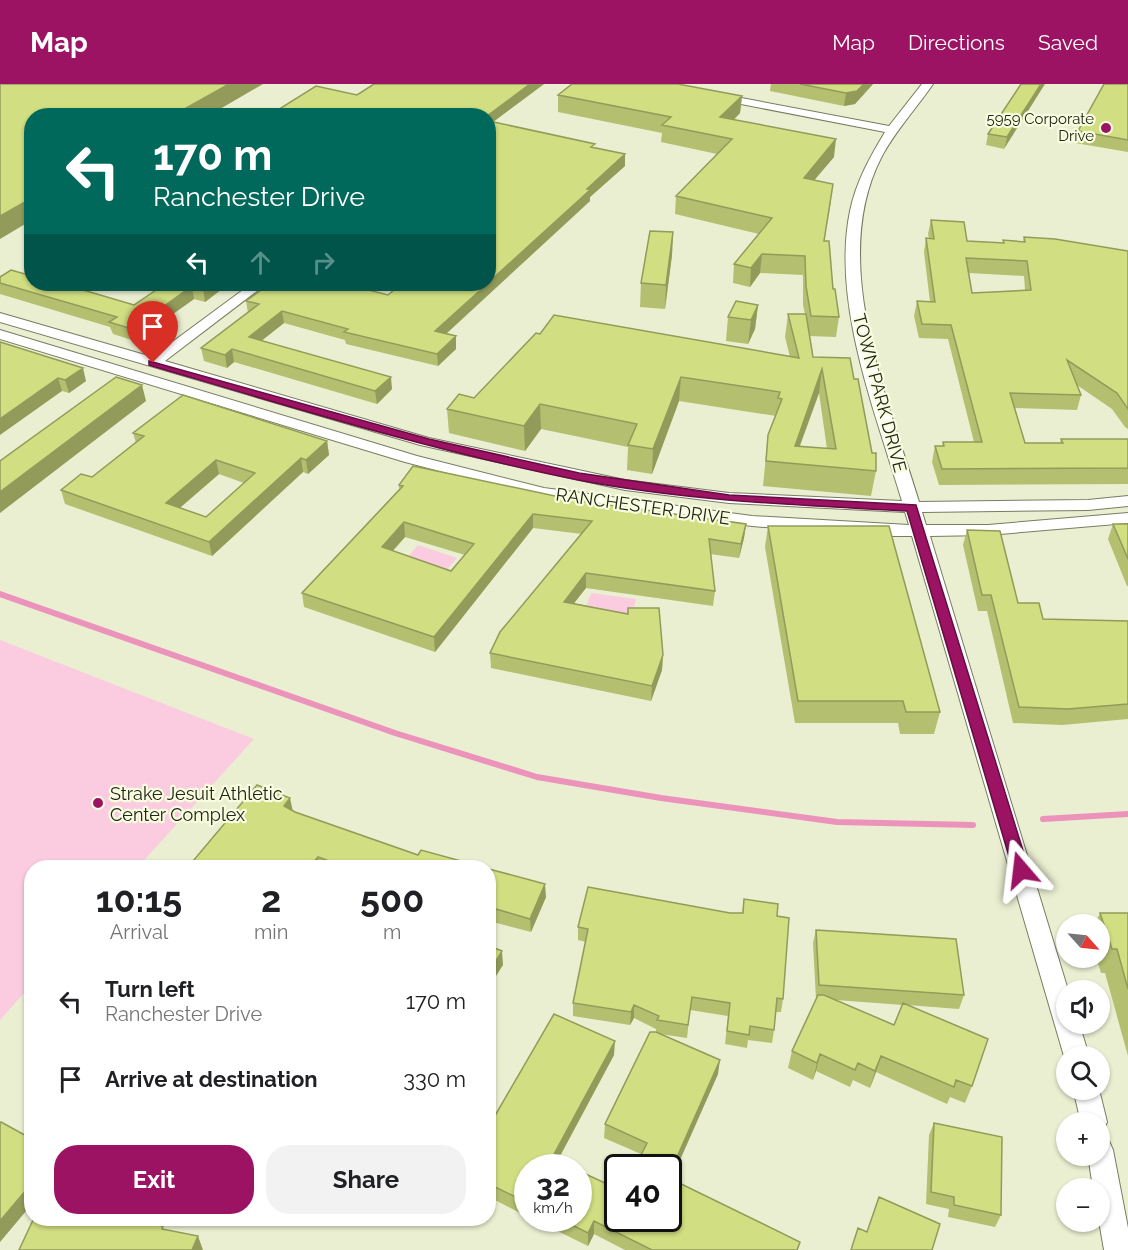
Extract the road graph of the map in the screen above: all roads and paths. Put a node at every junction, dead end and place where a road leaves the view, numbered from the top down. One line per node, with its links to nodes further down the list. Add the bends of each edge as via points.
1 (928, 84): 3 (street, TOWN PARK DRIVE)
2 (706, 94): 3 (street)
3 (892, 130): 15 (street, TOWN PARK DRIVE, via 862,186 855,218 852,273 865,349)
4 (250, 291): 7 (street)
5 (0, 317): 7 (street, RANCHESTER DRIVE)
6 (0, 333): 9 (street, RANCHESTER DRIVE)
7 (153, 363): 8 (street, RANCHESTER DRIVE)
8 (203, 378): 9 (street); 10 (street, RANCHESTER DRIVE)
9 (188, 390): 11 (street, RANCHESTER DRIVE)
10 (385, 430): 11 (street); 12 (street, RANCHESTER DRIVE)
11 (369, 445): 14 (street, RANCHESTER DRIVE, via 494,482)
12 (625, 485): 14 (street); 15 (street, RANCHESTER DRIVE, via 729,498)
13 (1128, 501): 15 (street, RANCHESTER DRIVE)
14 (621, 503): 17 (street, RANCHESTER DRIVE, via 752,521 882,531)
15 (912, 507): 17 (street, TOWN PARK DRIVE)
16 (1128, 518): 17 (street, RANCHESTER DRIVE, via 988,530)
17 (918, 529): 18 (street, TOWN PARK DRIVE)
18 (1056, 990)
19 (1103, 1166): 20 (street)
20 (1118, 1250)

